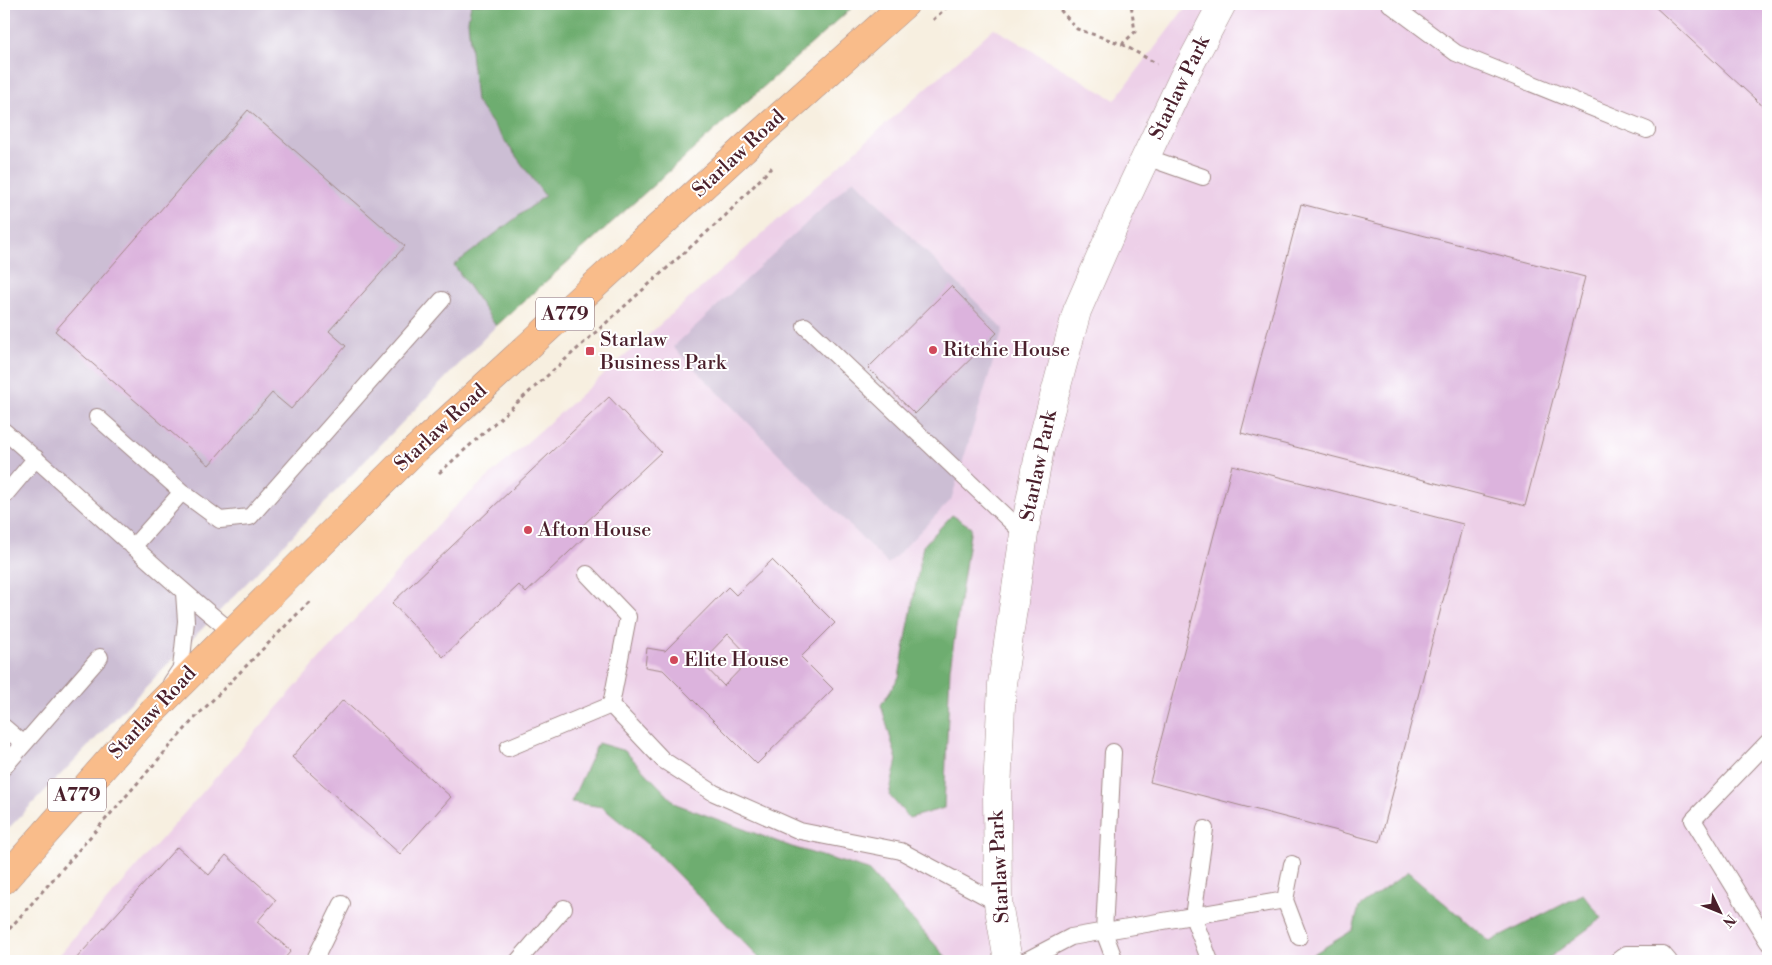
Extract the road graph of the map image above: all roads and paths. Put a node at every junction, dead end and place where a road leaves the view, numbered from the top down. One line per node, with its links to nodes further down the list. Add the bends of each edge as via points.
1 (905, 4): 27 (main road, Starlaw Road / A779, via 414,451)
2 (950, 4): 7 (path)
3 (1055, 4): 8 (path, via 1077,29)
4 (1131, 4): 8 (path, via 1135,32)
5 (1222, 4): 9 (street, Starlaw Park)
6 (1390, 4): 10 (lane, via 1456,53)
7 (929, 24)
8 (1122, 44): 9 (path)
9 (1183, 78): 11 (street, Starlaw Park)
10 (1647, 130)
11 (1146, 157): 13 (lane); 22 (street, Starlaw Park, via 1077,312 1040,449)
12 (778, 162): 19 (path, via 725,216)
13 (1203, 176)
14 (442, 300): 20 (lane, via 250,517 220,520)
15 (804, 326): 22 (lane)
16 (97, 416): 20 (lane)
17 (4, 431): 18 (lane)
18 (36, 458): 21 (lane); 23 (lane)
19 (436, 475)
20 (182, 492): 23 (lane)
21 (4, 496)
22 (1024, 534): 41 (street, Starlaw Park, via 1002,684 997,790)
23 (133, 547): 25 (lane)
24 (587, 574): 29 (lane, via 628,616)
25 (184, 593): 27 (lane); 30 (lane, via 186,620 181,668)
26 (318, 594): 46 (path, via 193,720)
27 (232, 632): 30 (main road, Starlaw Road / A779)
28 (100, 657): 33 (lane)
29 (611, 705): 34 (lane); 41 (lane, via 663,760 714,792 800,830 900,851)
30 (152, 712): 39 (main road, Starlaw Road / A779)
31 (4, 727): 33 (lane)
32 (1768, 742): 48 (lane, via 1693,820)
33 (24, 744): 36 (lane)
34 (508, 748)
35 (1113, 752): 45 (lane)
36 (4, 767)
37 (1205, 829): 44 (lane)
38 (1292, 864): 40 (lane)
39 (4, 880)
40 (1285, 900): 44 (lane); 47 (lane)
41 (998, 903): 51 (street, Starlaw Park)
42 (342, 904): 49 (lane)
43 (564, 908): 50 (lane)
44 (1193, 916): 45 (lane); 54 (lane)
45 (1104, 932): 52 (lane, via 1071,938); 53 (lane)
46 (4, 935)
47 (1299, 937)
48 (1768, 942)
49 (314, 961)
50 (518, 961)
51 (1008, 961)
52 (1024, 961)
53 (1115, 961)
54 (1210, 961)
55 (1618, 961): 56 (lane, via 1626,954 1663,954)
56 (1669, 961)

